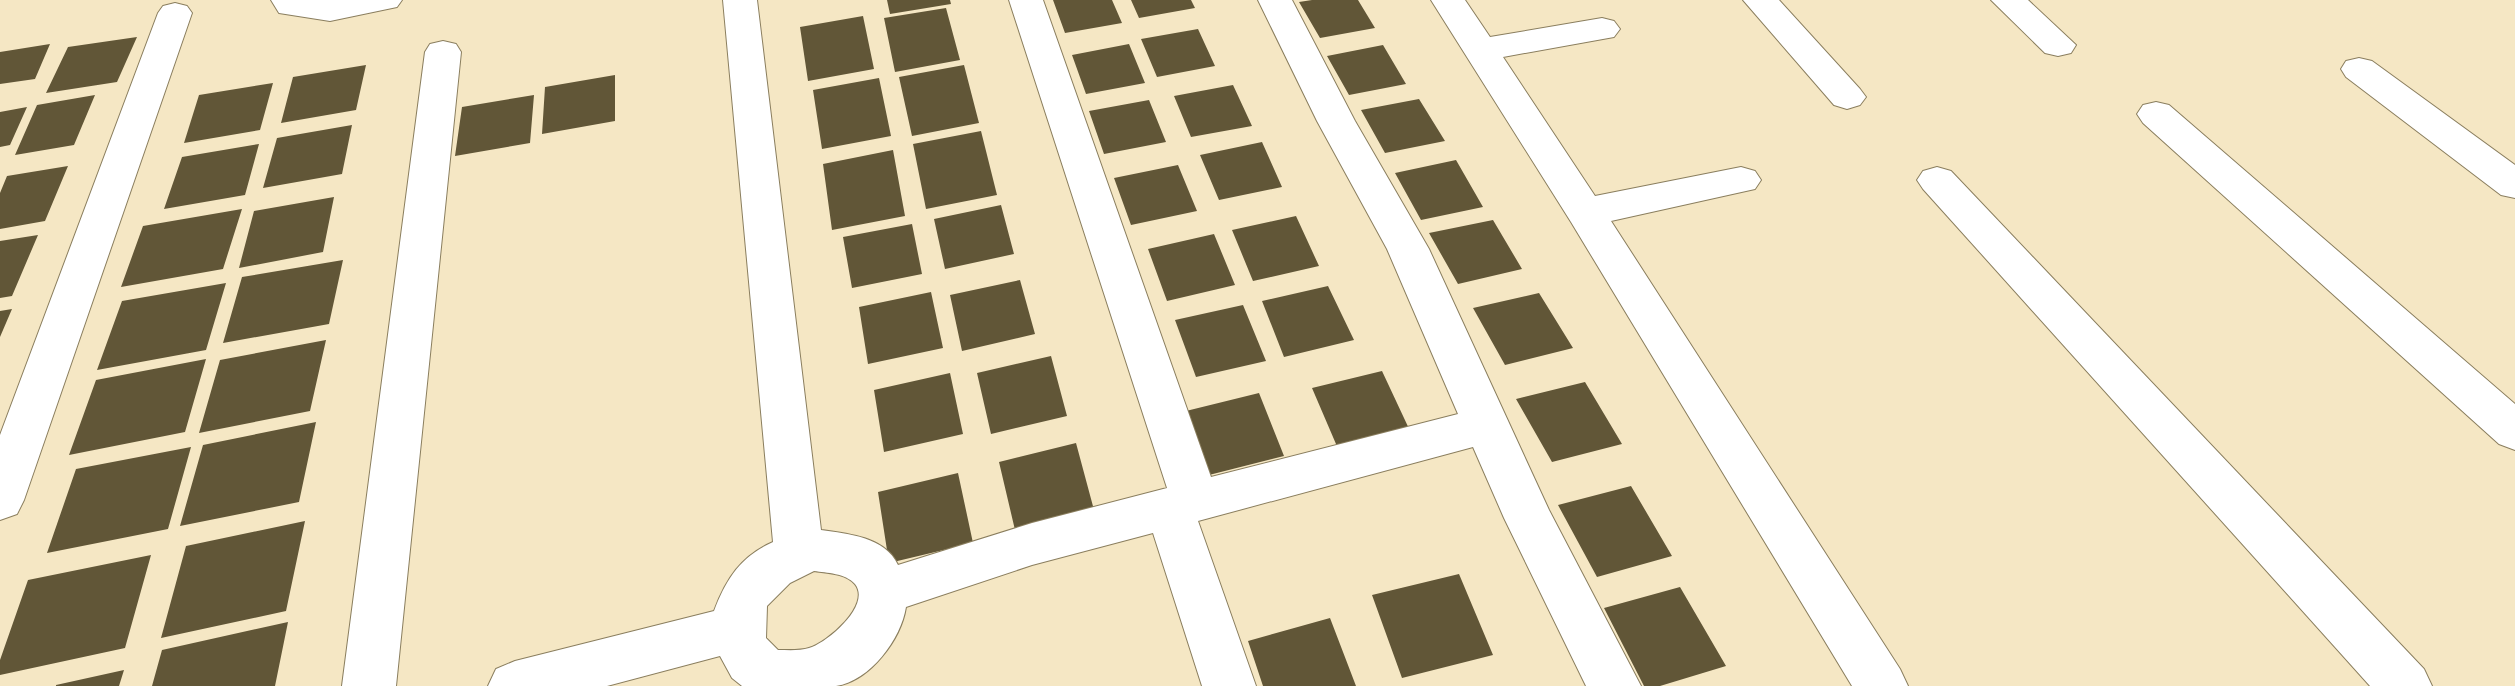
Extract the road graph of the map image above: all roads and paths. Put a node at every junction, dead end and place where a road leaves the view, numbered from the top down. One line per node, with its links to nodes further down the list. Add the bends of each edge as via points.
1 (288, 0): 2 (street, via 291,6 330,11)
2 (385, 0)
3 (740, 0): 25 (street)
4 (1026, 0): 24 (street)
5 (1275, 0): 21 (street, via 1408,249)
6 (1448, 0): 12 (street)
7 (1760, 0): 15 (street)
8 (2008, 0): 11 (street)
9 (175, 13): 23 (street)
10 (1602, 29): 12 (street)
11 (2058, 45)
12 (1480, 50): 20 (street)
13 (443, 52): 29 (street)
14 (2359, 69): 19 (street)
15 (1847, 97)
16 (2156, 114): 22 (street)
17 (1741, 180): 20 (street)
18 (1937, 180): 34 (street)
19 (2515, 185)
20 (1585, 212): 33 (street)
21 (1486, 425): 24 (street); 32 (street)
22 (2515, 431)
23 (0, 500)
24 (1182, 505): 26 (street, via 1032,544); 31 (street)
25 (799, 554): 26 (street, via 837,550 855,555 881,580); 27 (street, via 768,569 751,586 740,606)
26 (884, 592): 28 (street, via 883,616 861,651)
27 (737, 628): 28 (street, via 741,648 754,663 773,674); 30 (street)
28 (812, 681)
29 (369, 686)
30 (515, 686)
31 (1229, 686)
32 (1614, 686)
33 (1881, 686)
34 (2405, 686)

